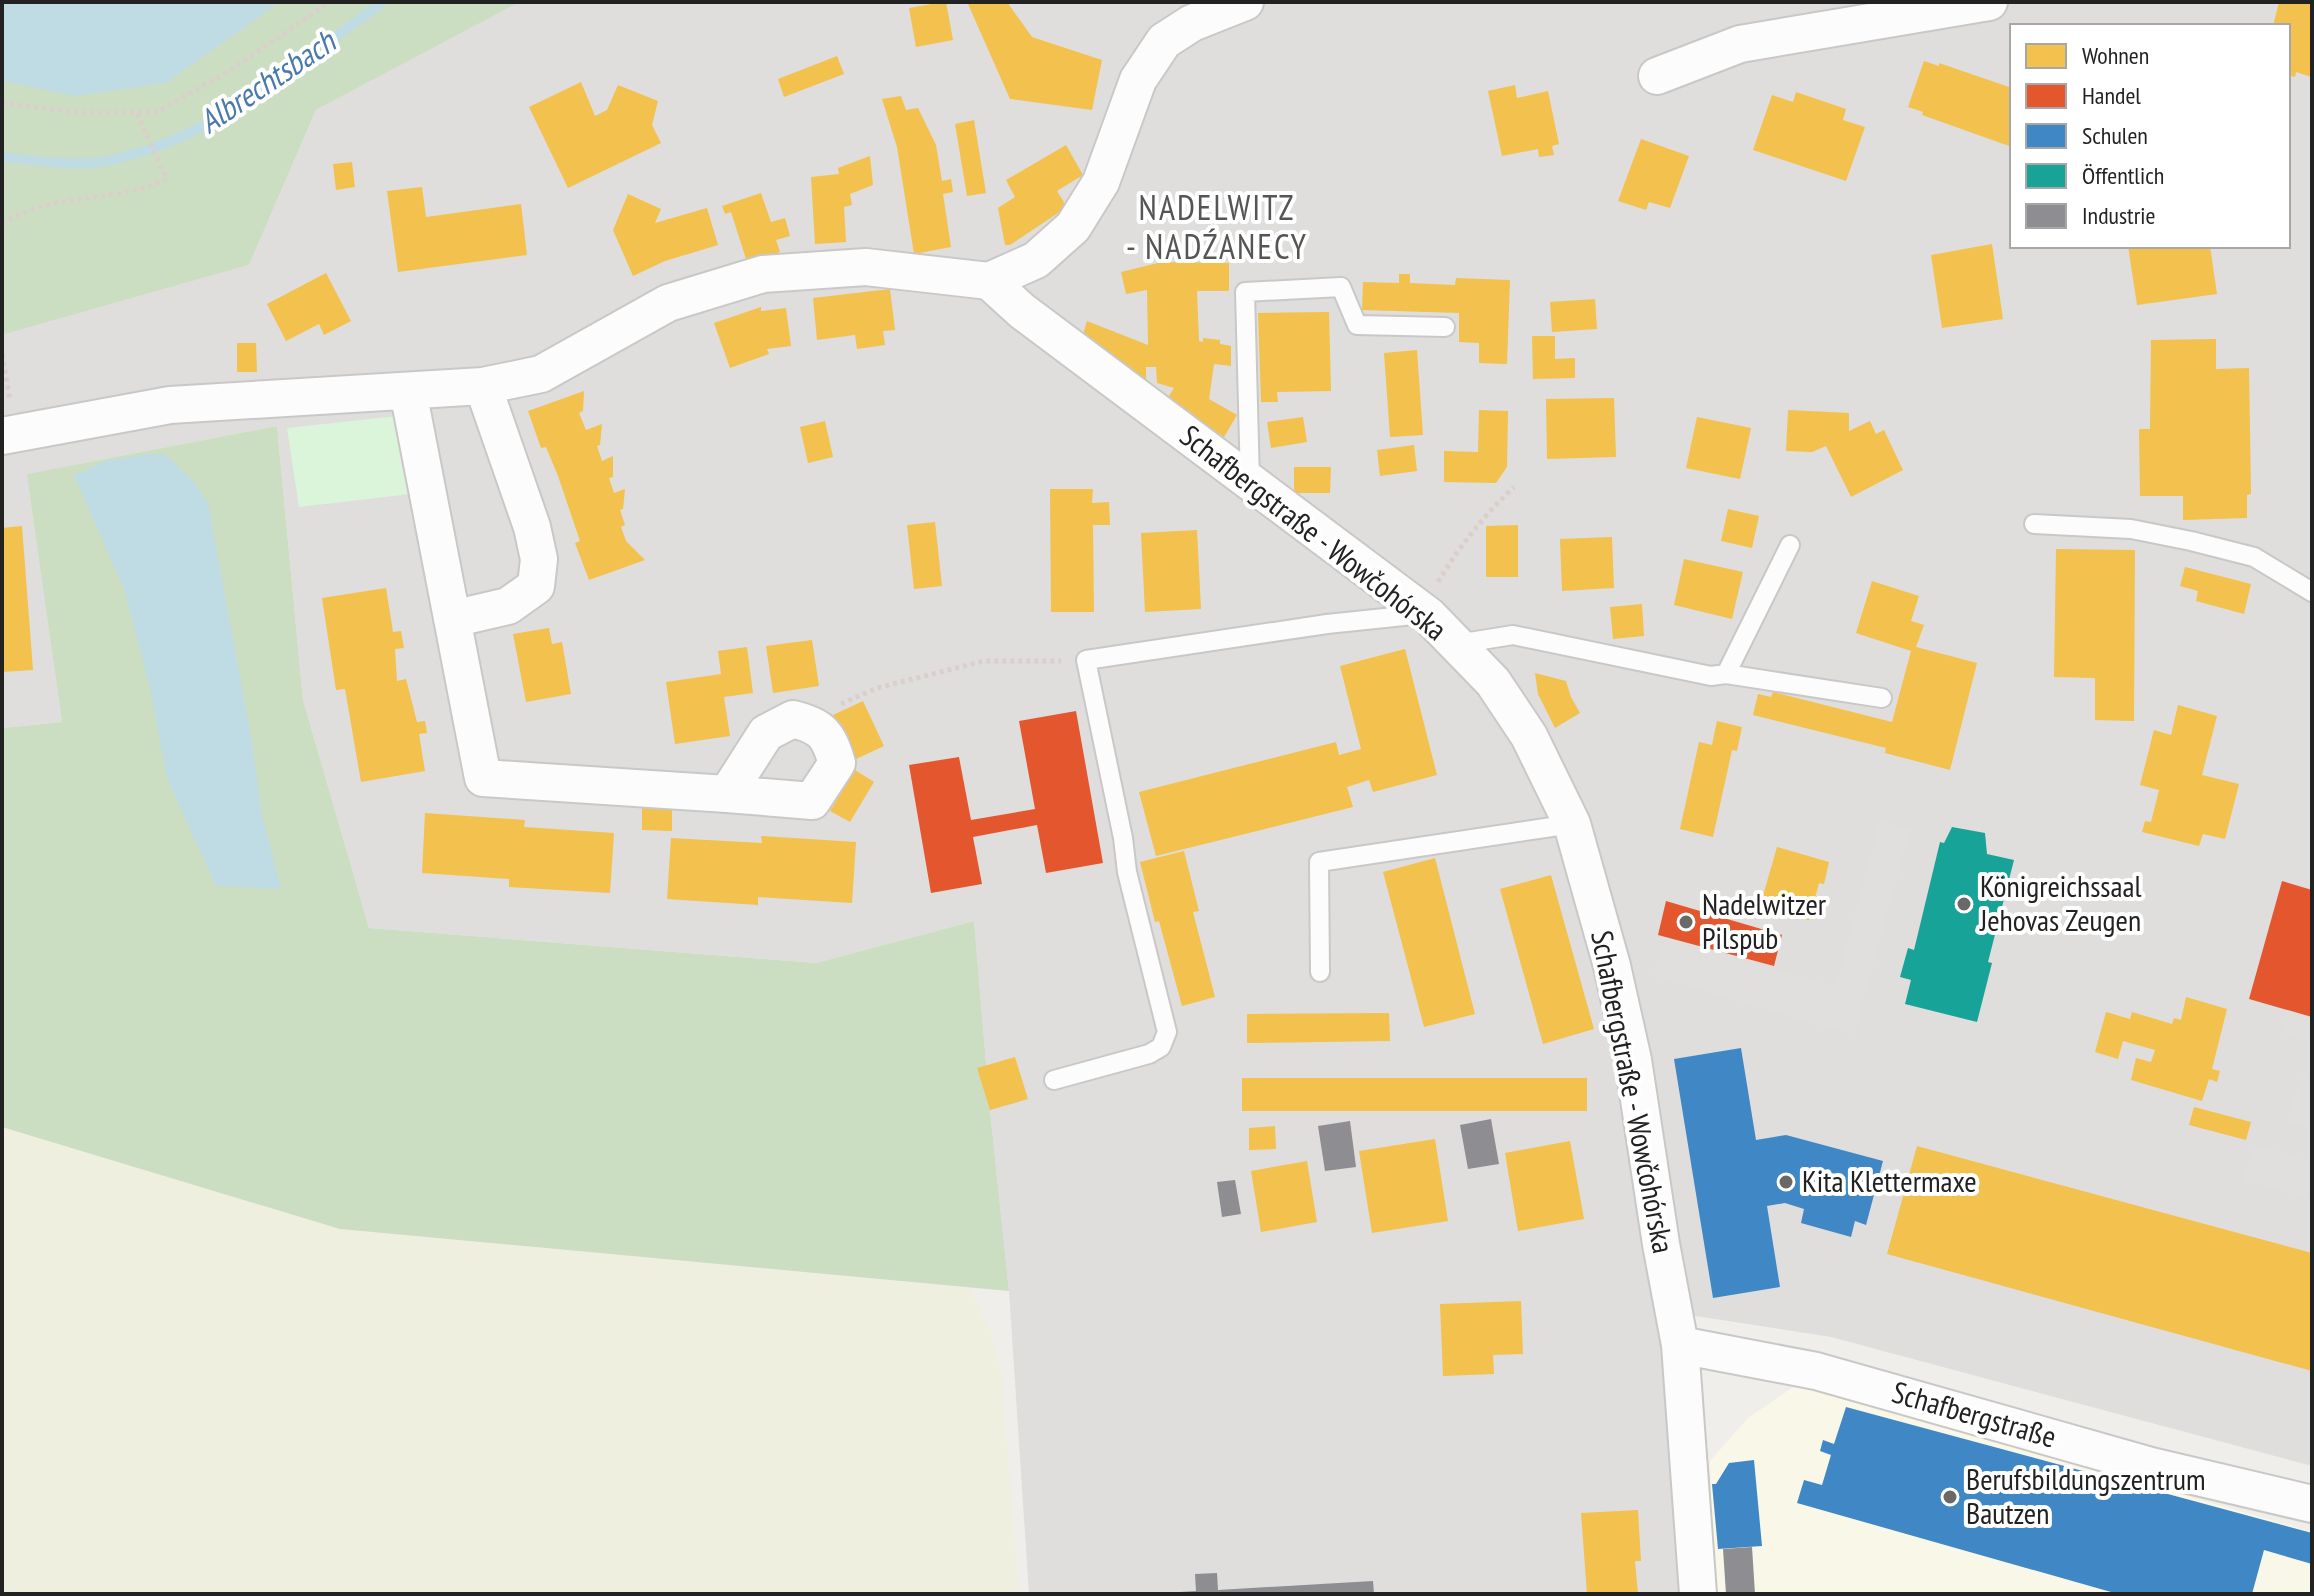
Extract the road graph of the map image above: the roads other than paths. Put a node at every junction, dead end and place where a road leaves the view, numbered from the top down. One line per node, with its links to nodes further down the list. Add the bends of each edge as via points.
1 (1245, 2): 4 (street, via 1192,23 1164,41 1138,80 1101,182 1073,227 1036,260)
2 (1989, 2): 3 (street, via 1740,44)
3 (1657, 76)
4 (989, 281): 6 (street, via 866,267 763,274 668,303 541,374); 9 (street, Schafbergstraße - Wowčohórska)
5 (1445, 327): 9 (lane, via 1357,325 1341,287 1245,292)
6 (483, 386): 7 (street); 14 (street, via 532,527 539,559 536,586 508,606)
7 (408, 391): 8 (street, via 170,405); 14 (street)
8 (9, 435)
9 (1250, 484): 13 (street, Schafbergstraße - Wowčohórska)
10 (2034, 524): 12 (lane, via 2131,529 2191,541 2254,557)
11 (1790, 545): 16 (lane)
12 (2312, 592)
13 (1419, 609): 15 (street, Schafbergstraße - Wowčohórska); 21 (lane, via 1086,660 1127,872 1167,1032 1161,1047 1149,1054)
14 (452, 619): 18 (street, via 483,778)
15 (1457, 644): 16 (lane, via 1513,635 1711,676); 19 (street, Schafbergstraße - Wowčohórska, via 1493,682 1529,736)
16 (1726, 674): 17 (lane)
17 (1882, 698)
18 (727, 794): 18 (street, via 766,733 793,719 817,725 830,742 837,763 812,801)
19 (1572, 824): 20 (lane, via 1319,862); 22 (street, Schafbergstraße - Wowčohórska, via 1633,1060)
20 (1320, 972)
21 (1054, 1080)
22 (1680, 1345): 23 (street, Schafbergstraße, via 1816,1371 2151,1466); 24 (street, Schafbergstraße - Wowčohórska)
23 (2312, 1504)
24 (1698, 1594)

